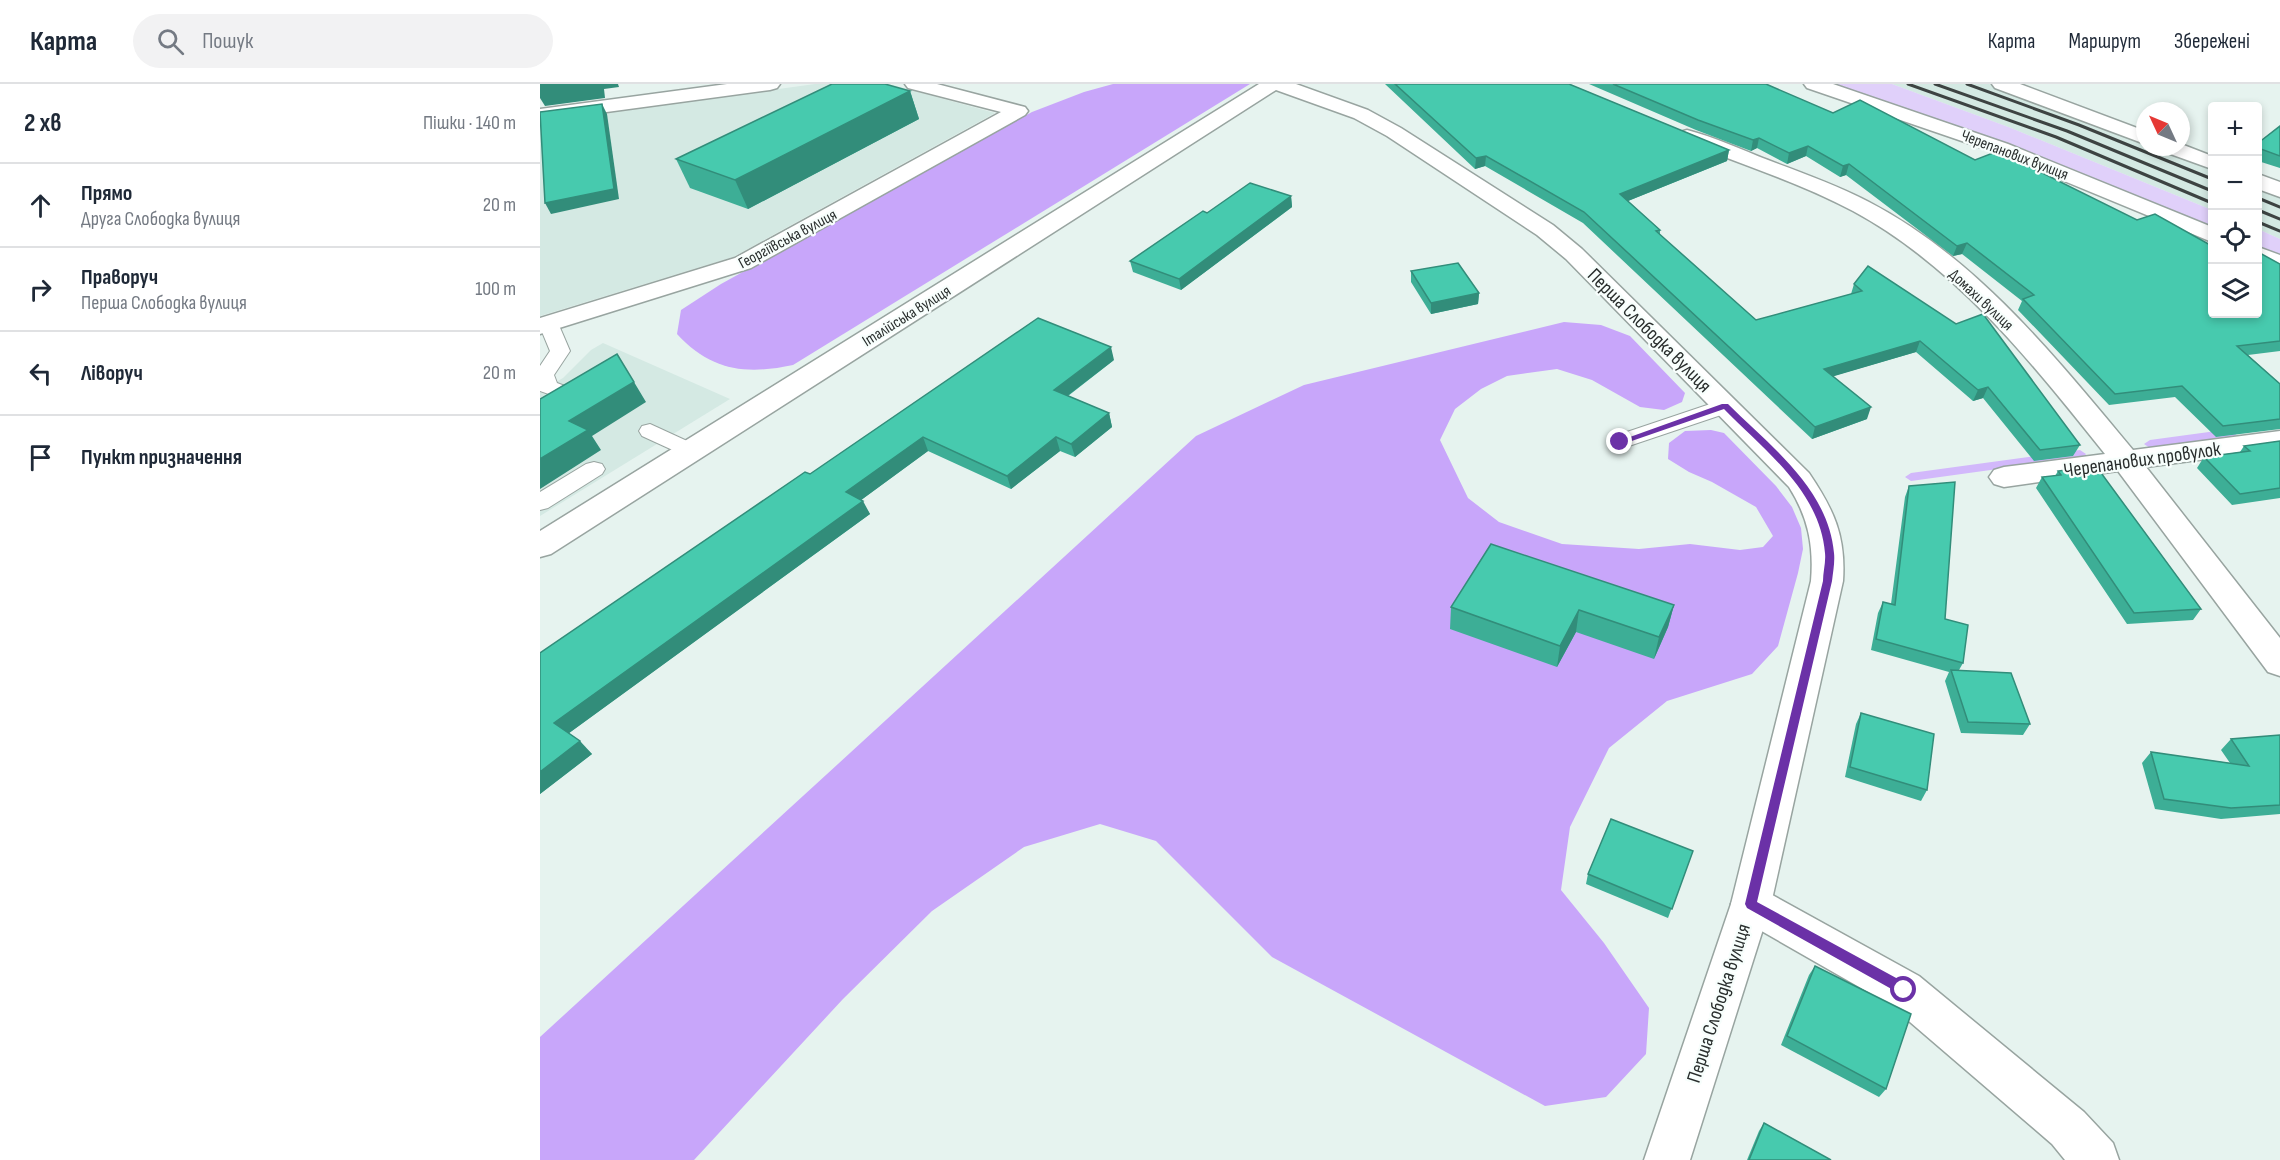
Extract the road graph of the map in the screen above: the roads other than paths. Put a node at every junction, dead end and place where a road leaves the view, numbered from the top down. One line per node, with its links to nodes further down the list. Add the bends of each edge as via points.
1 (770, 84): 6 (street)
2 (915, 84): 16 (street, Георгіївська вулиця, via 1018,111 742,263)
3 (1274, 84): 18 (street, Перша Слободка вулиця, via 1361,114 1545,230 1574,254); 22 (street, Італійська вулиця)
4 (1814, 84): 13 (street, Черепанових вулиця, via 1991,144)
5 (2002, 84): 8 (street)
6 (540, 115)
7 (1666, 127): 23 (street, Домахи вулиця, via 1815,185 1901,231 1962,279 2039,354)
8 (2136, 135)
9 (2190, 155): 10 (street)
10 (2208, 162)
11 (2262, 183): 12 (street)
12 (2280, 190)
13 (2208, 233)
14 (2262, 256): 15 (street)
15 (2280, 264)
16 (544, 325): 17 (lane, via 560,351 544,375 548,387)
17 (566, 394)
18 (1725, 406): 21 (lane); 29 (street, Перша Слободка вулиця, via 1799,480 1815,503 1830,554 1827,581)
19 (650, 431): 22 (lane)
20 (2280, 440): 23 (street, Черепанових провулок)
21 (1620, 442)
22 (690, 452): 27 (street, Італійська вулиця)
23 (2126, 461): 25 (street, Черепанових провулок); 28 (street, Домахи вулиця)
24 (594, 469): 26 (lane)
25 (2004, 477)
26 (540, 502)
27 (540, 546)
28 (2280, 663)
29 (1751, 904): 30 (street, Перша Слободка вулиця); 31 (street, via 1904,990 2068,1128)
30 (1667, 1160)
31 (2096, 1160)

